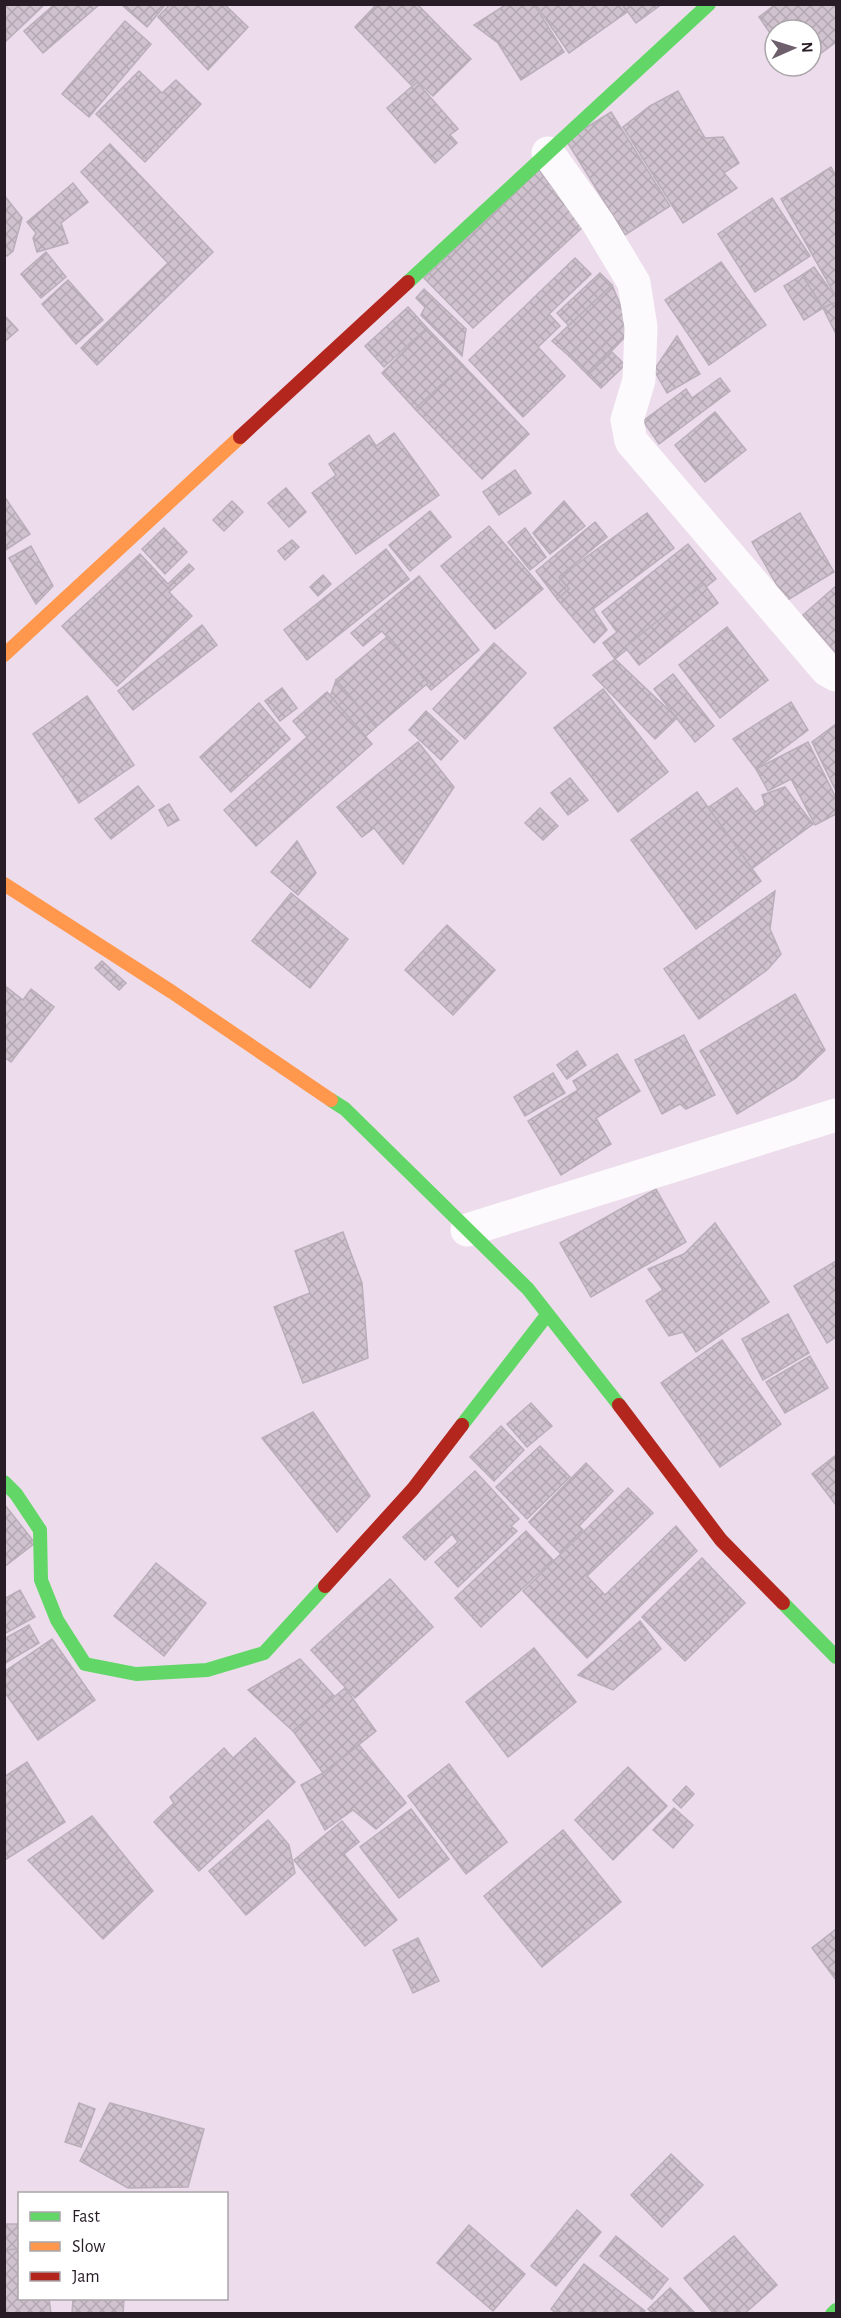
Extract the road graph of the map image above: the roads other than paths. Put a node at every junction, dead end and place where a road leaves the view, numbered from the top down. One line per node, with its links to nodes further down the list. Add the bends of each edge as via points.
1 (709, 4): 2 (street)
2 (548, 153): 3 (street); 4 (street, via 598,223 634,283 641,327 639,380 627,420 631,441 827,670)
3 (4, 656)
4 (837, 675)
5 (4, 884): 7 (street, via 345,1109)
6 (837, 1115): 7 (street)
7 (467, 1230): 8 (street, via 528,1289)
8 (548, 1315): 9 (street, via 413,1489 264,1653 207,1670 136,1674 85,1664 57,1620 41,1580 40,1530); 10 (street, via 721,1540)
9 (4, 1482)
10 (837, 1657)
11 (837, 2310): 12 (street)
12 (832, 2313)

